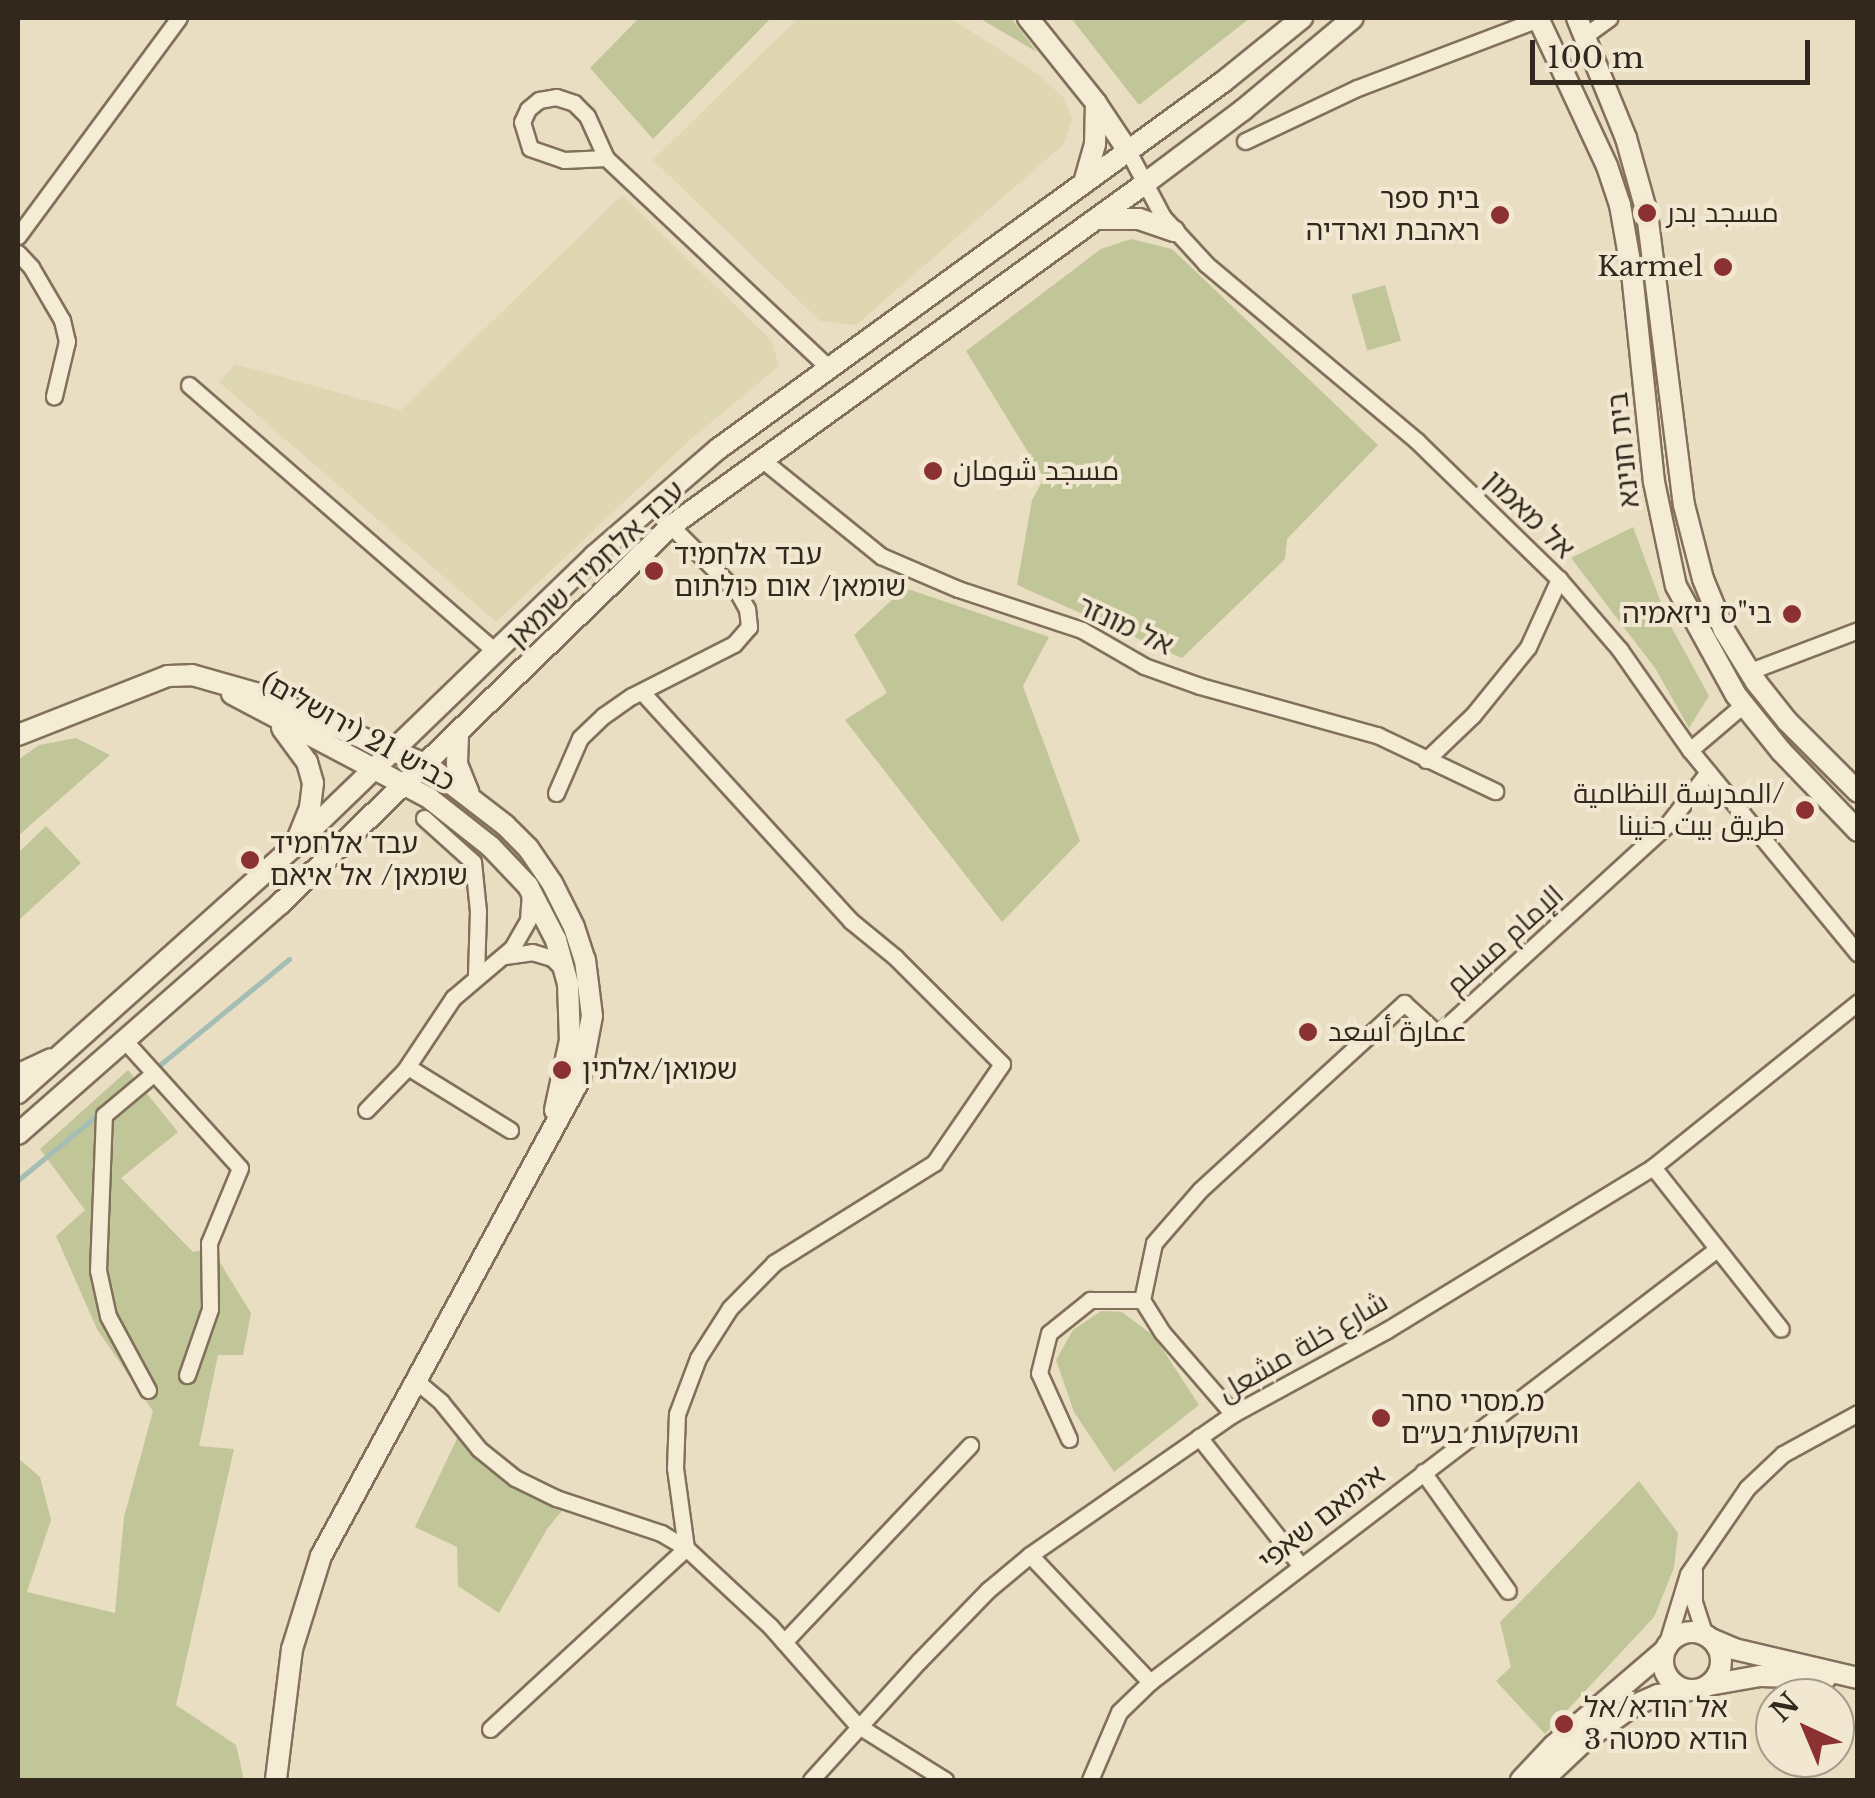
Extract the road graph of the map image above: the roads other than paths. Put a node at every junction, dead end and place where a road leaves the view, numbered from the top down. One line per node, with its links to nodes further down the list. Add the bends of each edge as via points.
1 (179, 18): 16 (street)
2 (1028, 18): 8 (main road)
3 (1302, 18): 10 (main road, עבד אלחמיד שומאן)
4 (1353, 18): 13 (main road, עבד אלחמיד שומאן)
5 (1539, 18): 9 (street, via 1357,88); 29 (main road, בית חנינא, via 1620,204 1654,482 1676,586)
6 (1609, 18): 7 (street)
7 (1581, 26): 26 (main road, בית חנינא, via 1626,138 1647,213 1693,541 1724,630)
8 (1096, 103): 10 (main road); 12 (main road, via 1095,144)
9 (1245, 141)
10 (1128, 151): 12 (main road, עבד אלחמיד שומאן); 13 (street, אל מאמון)
11 (606, 158): 11 (street, via 574,103 556,97 528,108 522,122 530,148 564,160); 18 (street)
12 (1084, 183): 18 (main road, עבד אלחמיד שומאן)
13 (1143, 185): 14 (main road, עבד אלחמיד שומאן); 15 (street, אל מאמון)
14 (1094, 219): 15 (main road, via 1139,219); 21 (main road, עבד אלחמיד שומאן)
15 (1174, 232): 23 (street, אל מאמון, via 1417,442)
16 (18, 236)
17 (18, 253): 20 (street, via 48,292 67,340)
18 (829, 368): 25 (main road, עבד אלחמיד שומאן, via 650,506)
19 (189, 385): 25 (street)
20 (54, 396)
21 (760, 458): 22 (main road, עבד אלחמיד שומאן); 35 (street, אל מונזר, via 881,556 1082,630 1162,672 1377,735)
22 (671, 526): 28 (street, via 738,593 749,627 734,644); 32 (main road, עבד אלחמיד שומאן)
23 (1559, 578): 34 (street, אל מאמון); 35 (street, via 1528,647)
24 (1858, 630): 26 (street)
25 (495, 650): 33 (main road, עבד אלחמיד שומאן)
26 (1750, 671): 41 (main road, בית חנינא, via 1787,721)
27 (204, 677): 30 (main road, כביש 21 (ירושלים)); 31 (main road, כביש 21 (ירושלים), via 168,676); 33 (main road, כביש 21 (ירושלים))
28 (642, 692): 42 (street, via 580,738); 76 (street, via 839,908 1002,1064 934,1163 774,1264 746,1287 710,1338 676,1414 675,1468)
29 (1744, 704): 34 (street); 45 (main road, בית חנינא)
30 (274, 720): 37 (main road, כביש 21 (ירושלים)); 46 (main road, via 298,747 314,783)
31 (18, 735)
32 (458, 736): 36 (main road, עבד אלחמיד שומאן); 43 (main road, via 460,774)
33 (396, 749): 36 (main road, כביש 21 (ירושלים)); 37 (main road, עבד אלחמיד שומאן)
34 (1690, 750): 38 (street, אל מאמון)
35 (1426, 760): 40 (street, אל מונזר)
36 (427, 765): 39 (main road, עבד אלחמיד שומאן); 43 (main road, כביש 21 (ירושלים))
37 (374, 769): 39 (main road, כביש 21 (ירושלים)); 46 (main road, עבד אלחמיד שומאן)
38 (1708, 772): 48 (street, אל מאמון); 65 (street, الإمام مسلم, via 1668,825 1438,1034 1404,1003 1200,1190 1154,1243)
39 (406, 784): 47 (main road, כביש 21 (ירושלים), via 491,847); 53 (main road, עבד אלחמיד שומאן)
40 (1494, 791)
41 (1858, 792)
42 (556, 793)
43 (476, 802): 62 (main road, כביש 21 (ירושלים), via 528,848 552,883 589,980 585,1064)
44 (424, 818): 51 (street, via 473,862)
45 (1858, 830)
46 (292, 848): 54 (main road, עבד אלחמיד שומאן)
47 (528, 886): 49 (street, via 524,929); 50 (main road, כביש 21 (ירושלים))
48 (1858, 954)
49 (497, 960): 50 (street, via 532,952); 51 (street)
50 (566, 972): 62 (main road, כביש 21 (ירושלים), via 568,1052 558,1104)
51 (476, 976): 55 (street, via 452,998)
52 (1858, 1002): 63 (street, شارع خلة مشعل)
53 (125, 1041): 57 (street); 61 (main road, עבד אלחמיד שומאן)
54 (76, 1043): 56 (street); 58 (main road, עבד אלחמיד שומאן)
55 (408, 1067): 59 (street); 60 (street)
56 (18, 1072)
57 (154, 1073): 67 (street, via 240,1168 209,1243 210,1309); 69 (street, via 104,1115 98,1270 108,1316)
58 (18, 1093)
59 (366, 1110)
60 (510, 1130)
61 (18, 1134)
62 (534, 1166): 68 (main road, כביש 21 (ירושלים))
63 (1653, 1167): 64 (street); 71 (street, شارع خلة مشعل, via 1387,1330)
64 (1717, 1249): 66 (street); 75 (street, אימאם שאפי)
65 (1142, 1300): 71 (street); 73 (street, via 1090,1300 1048,1333 1039,1373)
66 (1781, 1328)
67 (186, 1376)
68 (416, 1380): 76 (street, via 515,1478); 90 (main road, כביש 21 (ירושלים), via 314,1577 286,1677)
69 (148, 1390)
70 (1858, 1413): 77 (street, via 1768,1466)
71 (1233, 1414): 72 (street, شارع خلة مشعل)
72 (1198, 1438): 78 (street, شارع خلة مشعل); 79 (street)
73 (1068, 1439)
74 (970, 1445): 82 (street)
75 (1422, 1472): 79 (street, אימאם שאפי); 80 (street)
76 (686, 1548): 82 (street); 89 (street)
77 (1704, 1548): 81 (street, via 1692,1590); 83 (street, via 1680,1589)
78 (1030, 1556): 85 (street); 88 (street, شارع خلة مشعل, via 988,1590)
79 (1300, 1566): 85 (street, אימאם שאפי)
80 (1508, 1590)
81 (1708, 1637): 83 (main road, via 1683,1633); 84 (main road); 86 (main road, via 1721,1659)
82 (784, 1642): 88 (street)
83 (1665, 1649): 87 (main road, via 1662,1669); 94 (main road)
84 (1858, 1680): 86 (main road, via 1760,1676)
85 (1150, 1682): 93 (street, אימאם שאפי, via 1119,1712)
86 (1709, 1685): 87 (main road)
87 (1686, 1691): 95 (main road, via 1633,1706)
88 (857, 1725): 91 (street, شارع خلة مشعل); 92 (street)
89 (490, 1729)
90 (276, 1780)
91 (811, 1780)
92 (945, 1780)
93 (1090, 1780)
94 (1522, 1780)
95 (1543, 1780)

